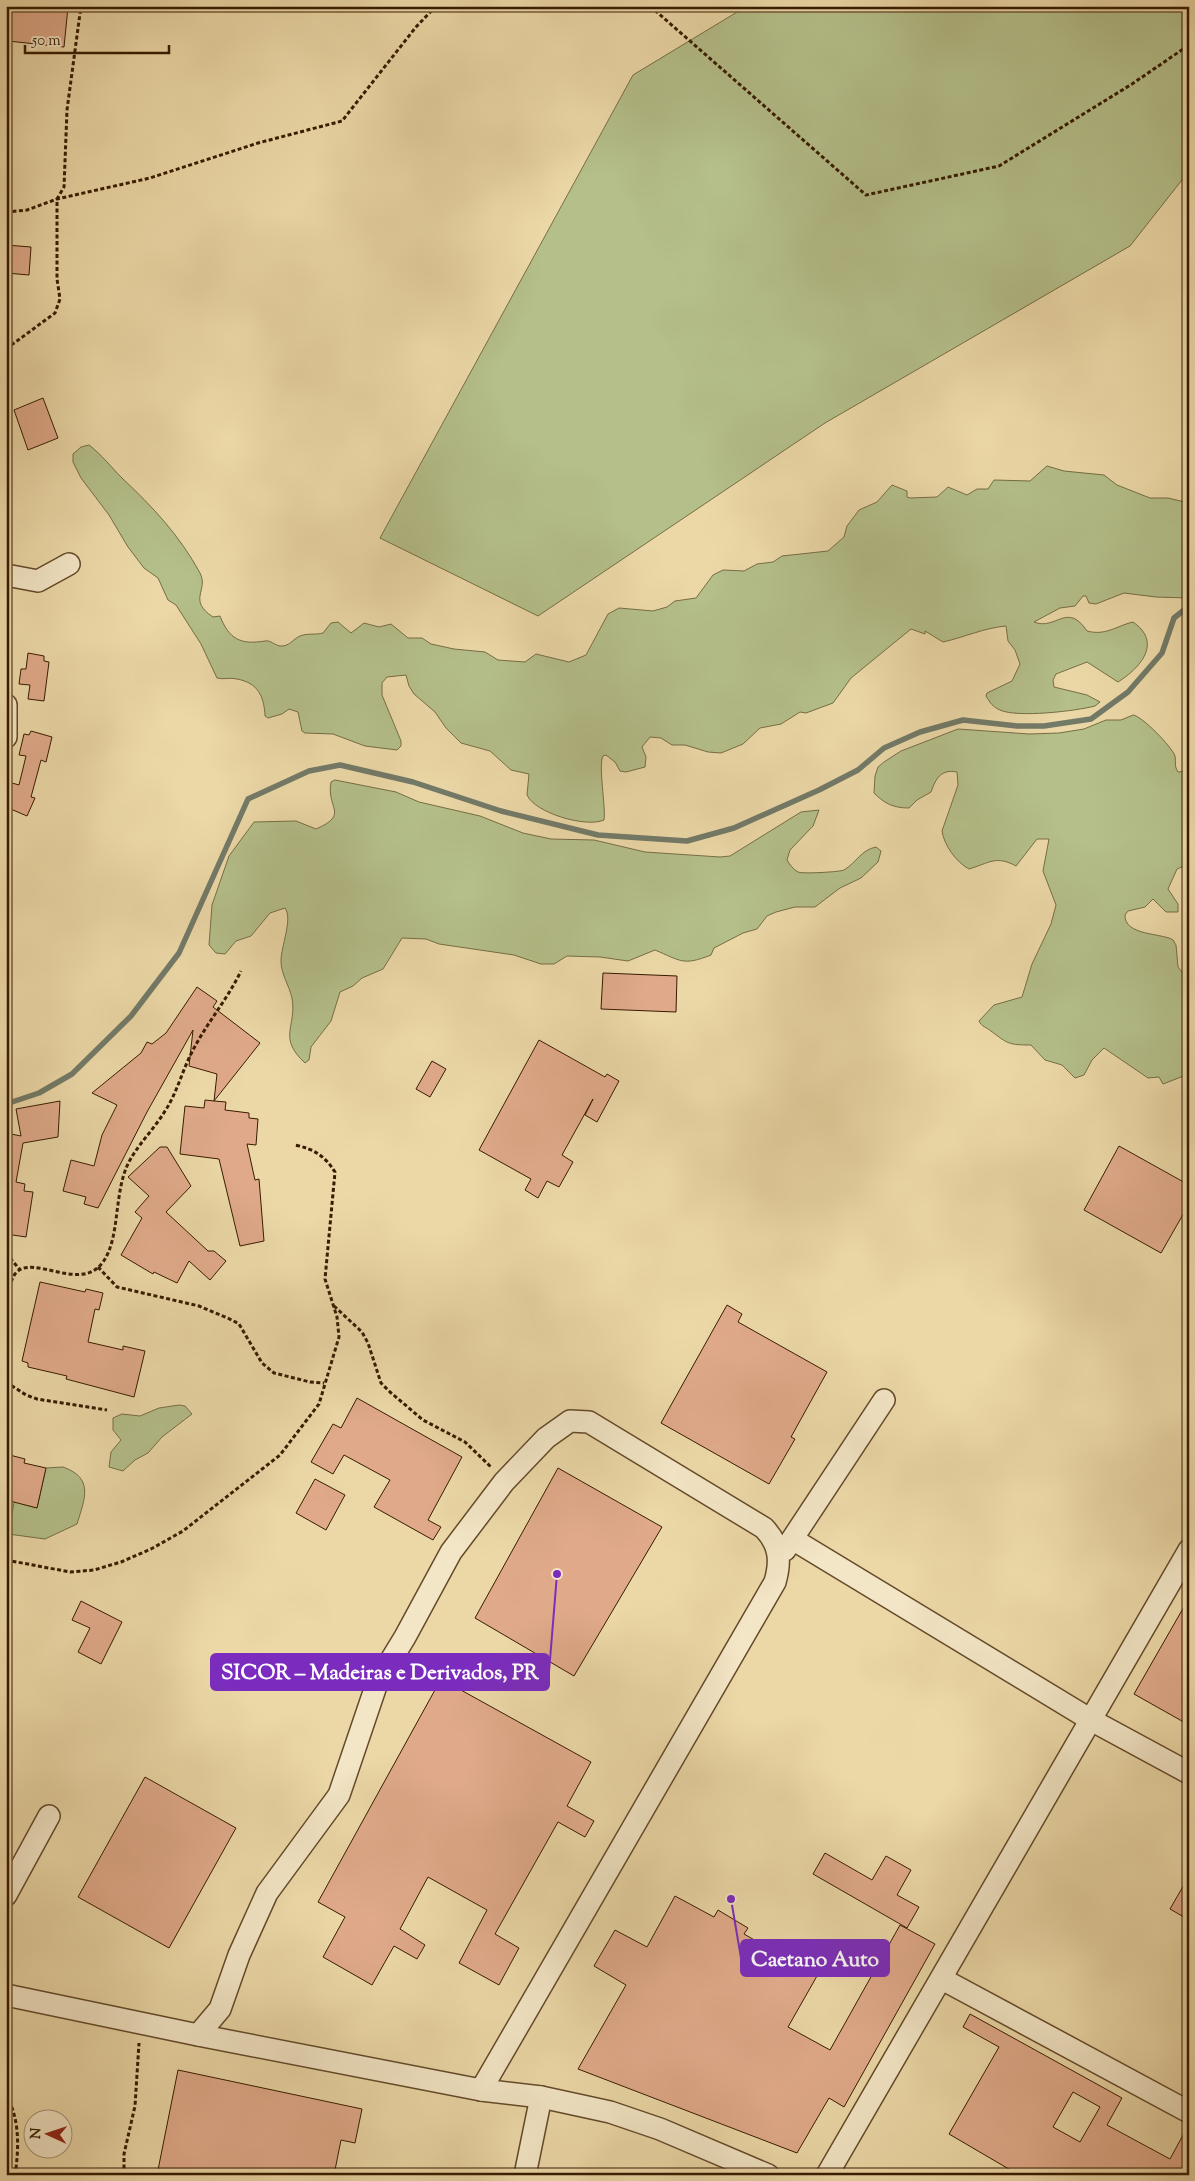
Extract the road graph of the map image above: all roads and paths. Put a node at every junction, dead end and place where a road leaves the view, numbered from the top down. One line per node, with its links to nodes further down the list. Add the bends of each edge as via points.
1 (82, 6): 5 (path, via 67,110 64,187)
2 (436, 6): 5 (path, via 342,121 258,143 150,178)
3 (650, 6): 4 (path, via 866,195 999,166)
4 (1189, 45)
5 (56, 199): 6 (path, via 27,210); 7 (path, via 60,299 55,313)
6 (6, 212)
7 (6, 349)
8 (69, 564): 9 (street, via 38,581)
9 (6, 575)
10 (6, 704): 11 (street)
11 (6, 737)
12 (241, 972): 15 (path, via 193,1050 166,1111 130,1160 123,1175 109,1252)
13 (295, 1145): 17 (path, via 320,1154 335,1172 326,1279)
14 (6, 1253): 16 (path)
15 (98, 1267): 16 (path, via 85,1274 73,1275 34,1268); 20 (path, via 117,1287 199,1306 232,1320 239,1324 262,1363 274,1372)
16 (20, 1270): 18 (path, via 14,1275)
17 (333, 1305): 20 (path, via 339,1337); 23 (path, via 362,1332 381,1383 423,1420 465,1442)
18 (6, 1314)
19 (6, 1382): 22 (path, via 37,1398)
20 (324, 1383): 27 (path, via 319,1404 280,1455 198,1520 167,1540 121,1562 94,1570 70,1572)
21 (884, 1400): 24 (street)
22 (107, 1410)
23 (504, 1482): 26 (street, via 546,1438 570,1421 589,1422 764,1528 777,1545); 35 (street, via 451,1552 377,1683 339,1795 268,1893 239,1955 220,2009)
24 (794, 1540): 26 (street); 28 (street)
25 (1189, 1550): 28 (street)
26 (779, 1558): 36 (street, via 775,1582)
27 (6, 1560)
28 (1091, 1720): 29 (street); 32 (street)
29 (1189, 1773)
30 (49, 1816): 31 (street)
31 (6, 1895)
32 (942, 1979): 39 (street); 44 (street)
33 (6, 1995): 34 (street)
34 (138, 2022): 35 (street); 42 (path, via 136,2106 124,2154)
35 (198, 2036): 36 (street)
36 (481, 2090): 38 (street)
37 (6, 2095): 41 (path, via 16,2119)
38 (541, 2097): 40 (street, via 610,2112 660,2129); 43 (street)
39 (1189, 2112)
40 (766, 2174)
41 (15, 2175)
42 (124, 2175)
43 (526, 2175)
44 (827, 2175)

